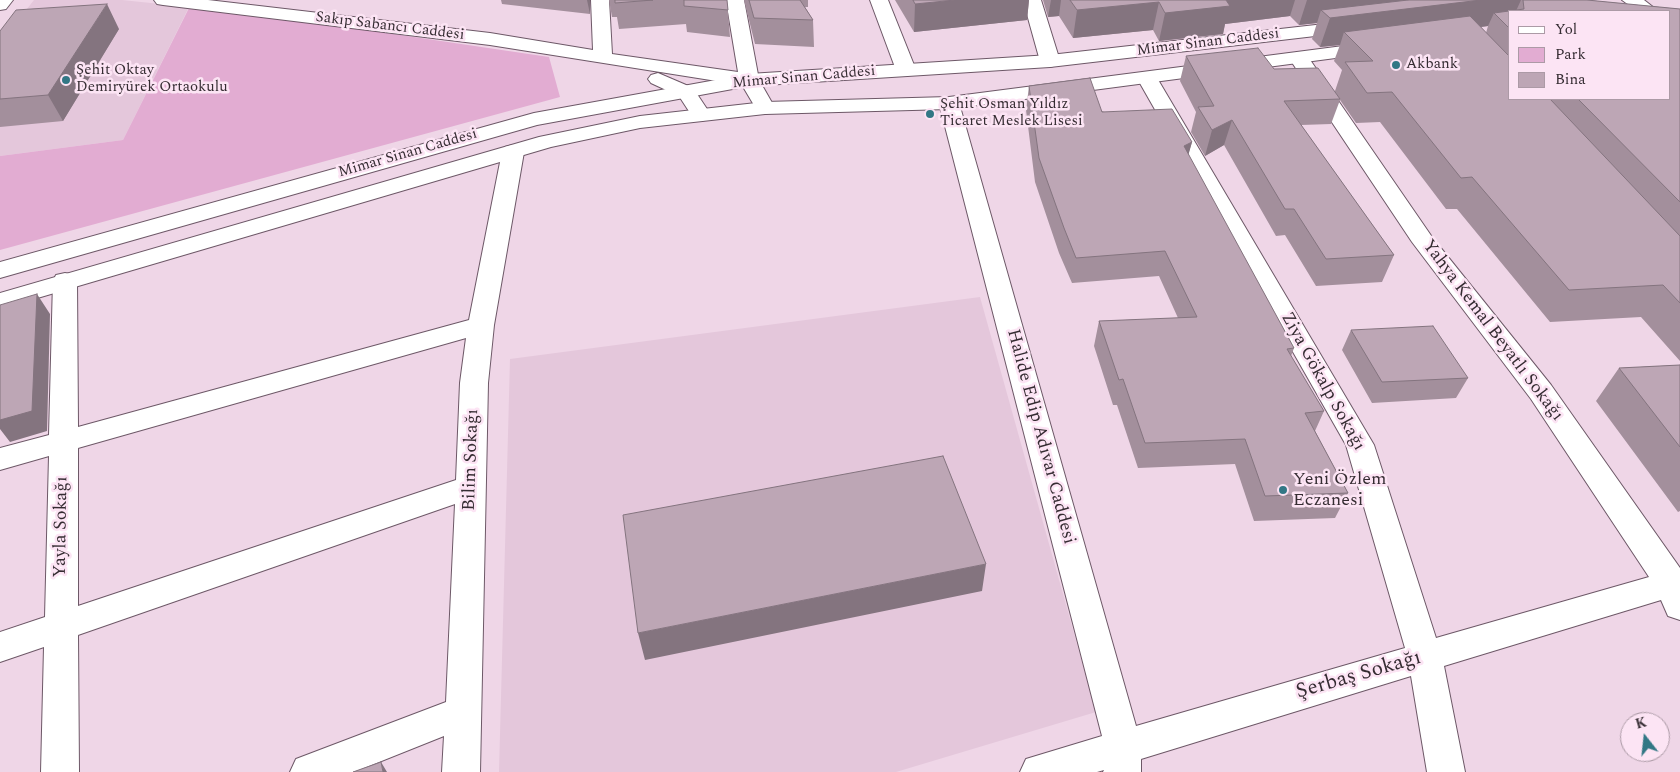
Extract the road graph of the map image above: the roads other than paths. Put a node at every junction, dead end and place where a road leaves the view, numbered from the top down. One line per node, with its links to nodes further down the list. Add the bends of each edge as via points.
1 (4, 0): 9 (street)
2 (163, 0): 11 (street, Sakıp Sabancı Caddesi)
3 (308, 0): 11 (street)
4 (600, 0): 15 (street)
5 (735, 0): 19 (street)
6 (879, 0): 17 (street)
7 (1032, 0): 16 (street)
8 (1631, 0): 10 (street)
9 (0, 5)
10 (1647, 10)
11 (291, 16): 15 (street, Sakıp Sabancı Caddesi, via 490,39)
12 (1366, 25): 16 (street, Mimar Sinan Caddesi)
13 (1395, 46): 14 (street, Mimar Sinan Caddesi)
14 (1299, 58): 18 (street, Mimar Sinan Caddesi); 32 (street, Yahya Kemal Beyatlı Sokağı, via 1424,242 1541,392)
15 (609, 59): 19 (street); 20 (street)
16 (1050, 61): 17 (street, Mimar Sinan Caddesi)
17 (906, 70): 19 (street, Mimar Sinan Caddesi)
18 (1147, 78): 21 (street, Mimar Sinan Caddesi); 35 (street, Ziya Gökalp Sokağı, via 1360,444)
19 (749, 80): 20 (street, Mimar Sinan Caddesi); 22 (street)
20 (686, 92): 23 (street); 25 (street, Mimar Sinan Caddesi, via 534,119)
21 (949, 103): 22 (street, Mimar Sinan Caddesi); 37 (street, Halide Edip Adıvar Caddesi)
22 (764, 108): 23 (street, Mimar Sinan Caddesi)
23 (701, 115): 24 (street, Mimar Sinan Caddesi, via 640,122)
24 (513, 152): 26 (street, Mimar Sinan Caddesi); 28 (street, Bilim Sokağı)
25 (0, 270)
26 (65, 281): 27 (street, Mimar Sinan Caddesi); 29 (street, Yayla Sokağı)
27 (0, 301)
28 (481, 324): 29 (street); 31 (street, Bilim Sokağı, via 474,383)
29 (63, 440): 30 (street); 33 (street, Yayla Sokağı)
30 (0, 459)
31 (471, 487): 33 (street); 36 (street, Bilim Sokağı)
32 (1677, 590): 35 (street, Şerbaş Sokağı)
33 (62, 626): 34 (street); 38 (street, Yayla Sokağı)
34 (0, 647)
35 (1425, 656): 37 (street, Şerbaş Sokağı); 42 (street, Ziya Gökalp Sokağı)
36 (463, 712): 39 (street); 40 (street, Bilim Sokağı)
37 (1123, 759): 41 (street, Şerbaş Sokağı)
38 (60, 772)
39 (309, 772)
40 (461, 772)
41 (1039, 772)
42 (1446, 772)

